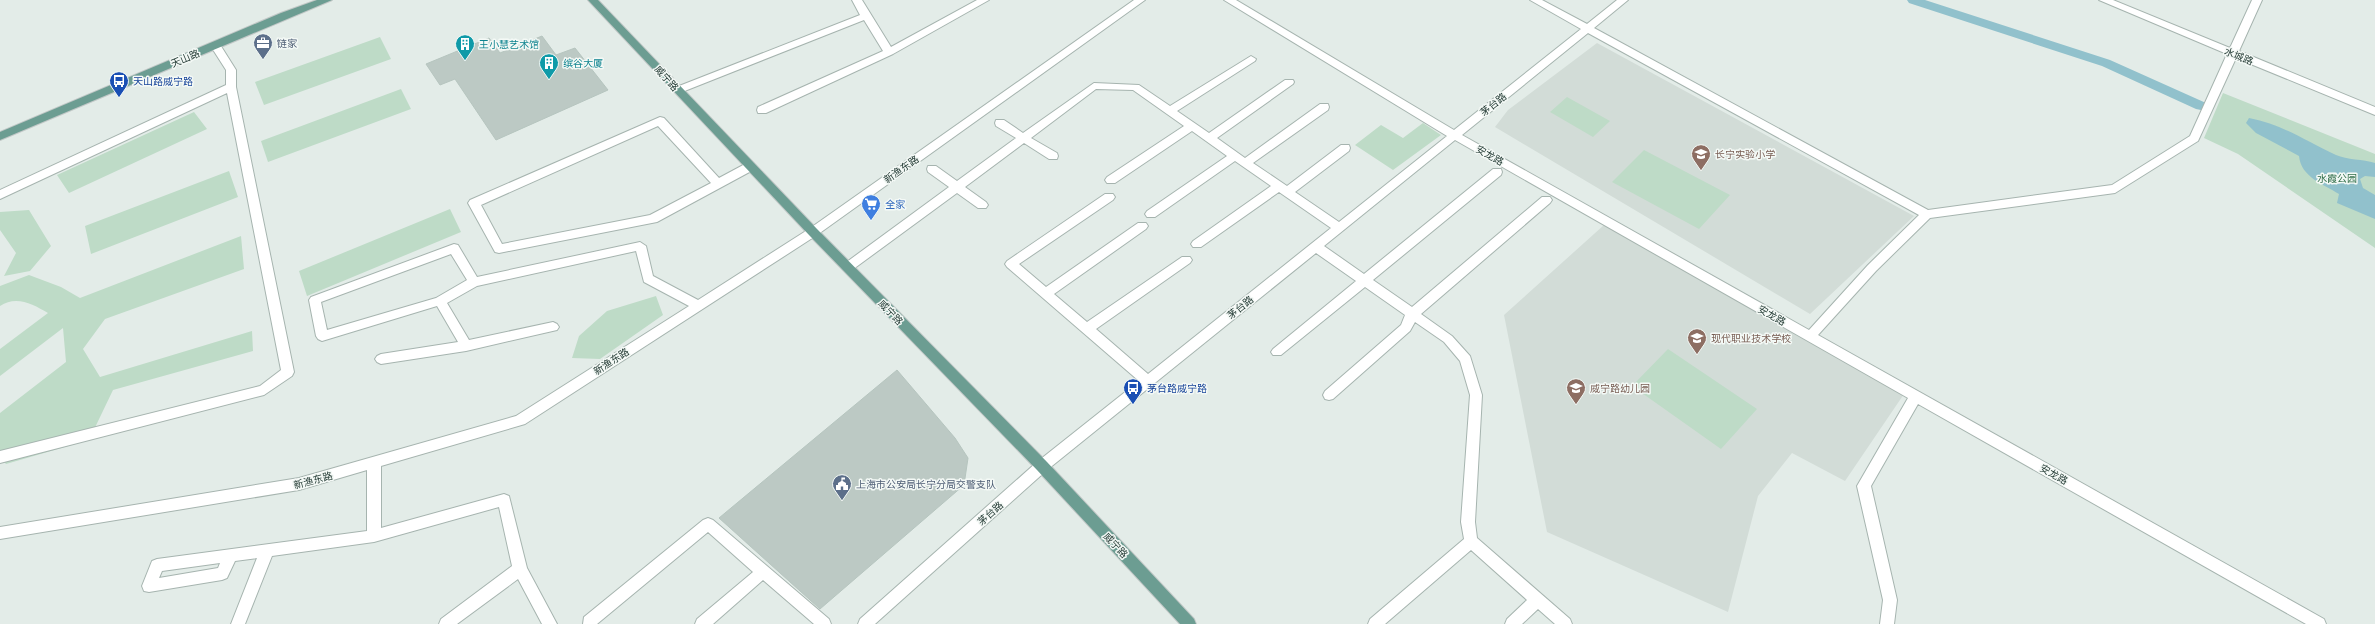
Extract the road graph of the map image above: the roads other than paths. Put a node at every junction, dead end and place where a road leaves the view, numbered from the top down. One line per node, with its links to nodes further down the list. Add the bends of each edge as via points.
1 (327, 0): 13 (main road, 天山路, via 284,15)
2 (593, 0): 19 (main road, 威宁路)
3 (857, 0): 11 (street)
4 (984, 0): 14 (street)
5 (1140, 0): 49 (street, 新渔东路)
6 (1229, 0): 26 (street, 安龙路)
7 (1535, 0): 12 (street)
8 (1624, 0): 12 (street, 茅台路)
9 (2104, 0): 15 (street, 水城路)
10 (2257, 0): 15 (street)
11 (866, 16): 14 (street); 19 (street)
12 (1586, 30): 26 (street, 茅台路); 46 (street)
13 (215, 45): 18 (street, via 231,70); 27 (main road, 天山路)
14 (889, 52): 21 (street)
15 (2234, 54): 23 (street, 水城路); 46 (street, via 2194,138 2115,189)
16 (1251, 59): 22 (street)
17 (1289, 82): 29 (street)
18 (231, 87): 41 (street); 69 (street, via 288,372 264,390)
19 (678, 90): 34 (main road, 威宁路)
20 (1324, 107): 33 (street)
21 (762, 110)
22 (1170, 111): 25 (street); 28 (street, via 1135,87 1094,86)
23 (2375, 111)
24 (1000, 123): 28 (street)
25 (1192, 126): 29 (street); 37 (street)
26 (1454, 135): 48 (street, 茅台路); 62 (street, 安龙路)
27 (0, 136)
28 (1024, 138): 31 (street); 39 (street)
29 (1209, 138): 32 (street)
30 (1345, 148): 40 (street)
31 (1053, 156)
32 (1235, 156): 33 (street); 45 (street)
33 (1245, 163): 40 (street)
34 (751, 166): 38 (street); 49 (main road, 威宁路)
35 (932, 169): 39 (street)
36 (1497, 172): 54 (street)
37 (1111, 180)
38 (718, 184): 38 (street, via 653,219 499,249 474,203 660,121)
39 (957, 187): 44 (street); 53 (street)
40 (1283, 189): 48 (street); 50 (street)
41 (0, 195)
42 (1109, 197): 56 (street, via 1011,264)
43 (1546, 200): 59 (street)
44 (982, 205)
45 (1151, 214)
46 (1927, 214): 62 (street, via 1872,268)
47 (1142, 226): 56 (street)
48 (1338, 227): 51 (street, 茅台路)
49 (813, 232): 53 (main road, 威宁路); 58 (street, 新渔东路)
50 (1197, 244)
51 (1315, 246): 54 (street); 66 (street, 茅台路)
52 (1186, 260): 61 (street)
53 (848, 267): 71 (main road, 威宁路)
54 (1364, 280): 59 (street); 64 (street)
55 (474, 282): 57 (street); 57 (street, via 454,248 315,300 322,336); 58 (street, via 640,246 648,279)
56 (1046, 293): 61 (street)
57 (440, 301): 63 (street)
58 (698, 305): 70 (street, 新渔东路, via 520,420)
59 (1412, 314): 67 (street, via 1406,328); 74 (street, via 1448,339 1466,359 1476,395 1468,522)
60 (553, 327): 63 (street)
61 (1087, 329): 66 (street)
62 (1810, 336): 68 (street, 安龙路)
63 (466, 346): 65 (street)
64 (1277, 352)
65 (381, 359)
66 (1148, 380): 71 (street, 茅台路)
67 (1329, 395)
68 (1916, 396): 91 (street, via 1864,486 1890,600); 92 (street, 安龙路)
69 (0, 457)
70 (374, 462): 72 (street, 新渔东路, via 299,484); 73 (street)
71 (1042, 466): 86 (street, 茅台路); 87 (main road, 威宁路)
72 (0, 533)
73 (374, 536): 75 (street); 77 (street, via 504,500)
74 (1471, 541): 79 (street); 88 (street)
75 (267, 550): 76 (street); 81 (street)
76 (231, 555): 76 (street, via 157,565 149,586 222,574)
77 (520, 569): 82 (street); 83 (street)
78 (763, 572): 80 (street, via 708,524); 84 (street); 85 (street)
79 (1537, 600): 89 (street); 90 (street)
80 (589, 622)
81 (238, 624)
82 (446, 624)
83 (550, 624)
84 (702, 624)
85 (824, 624)
86 (865, 624)
87 (1189, 624)
88 (1375, 624)
89 (1512, 624)
90 (1565, 624)
91 (1887, 624)
92 (2319, 624)

